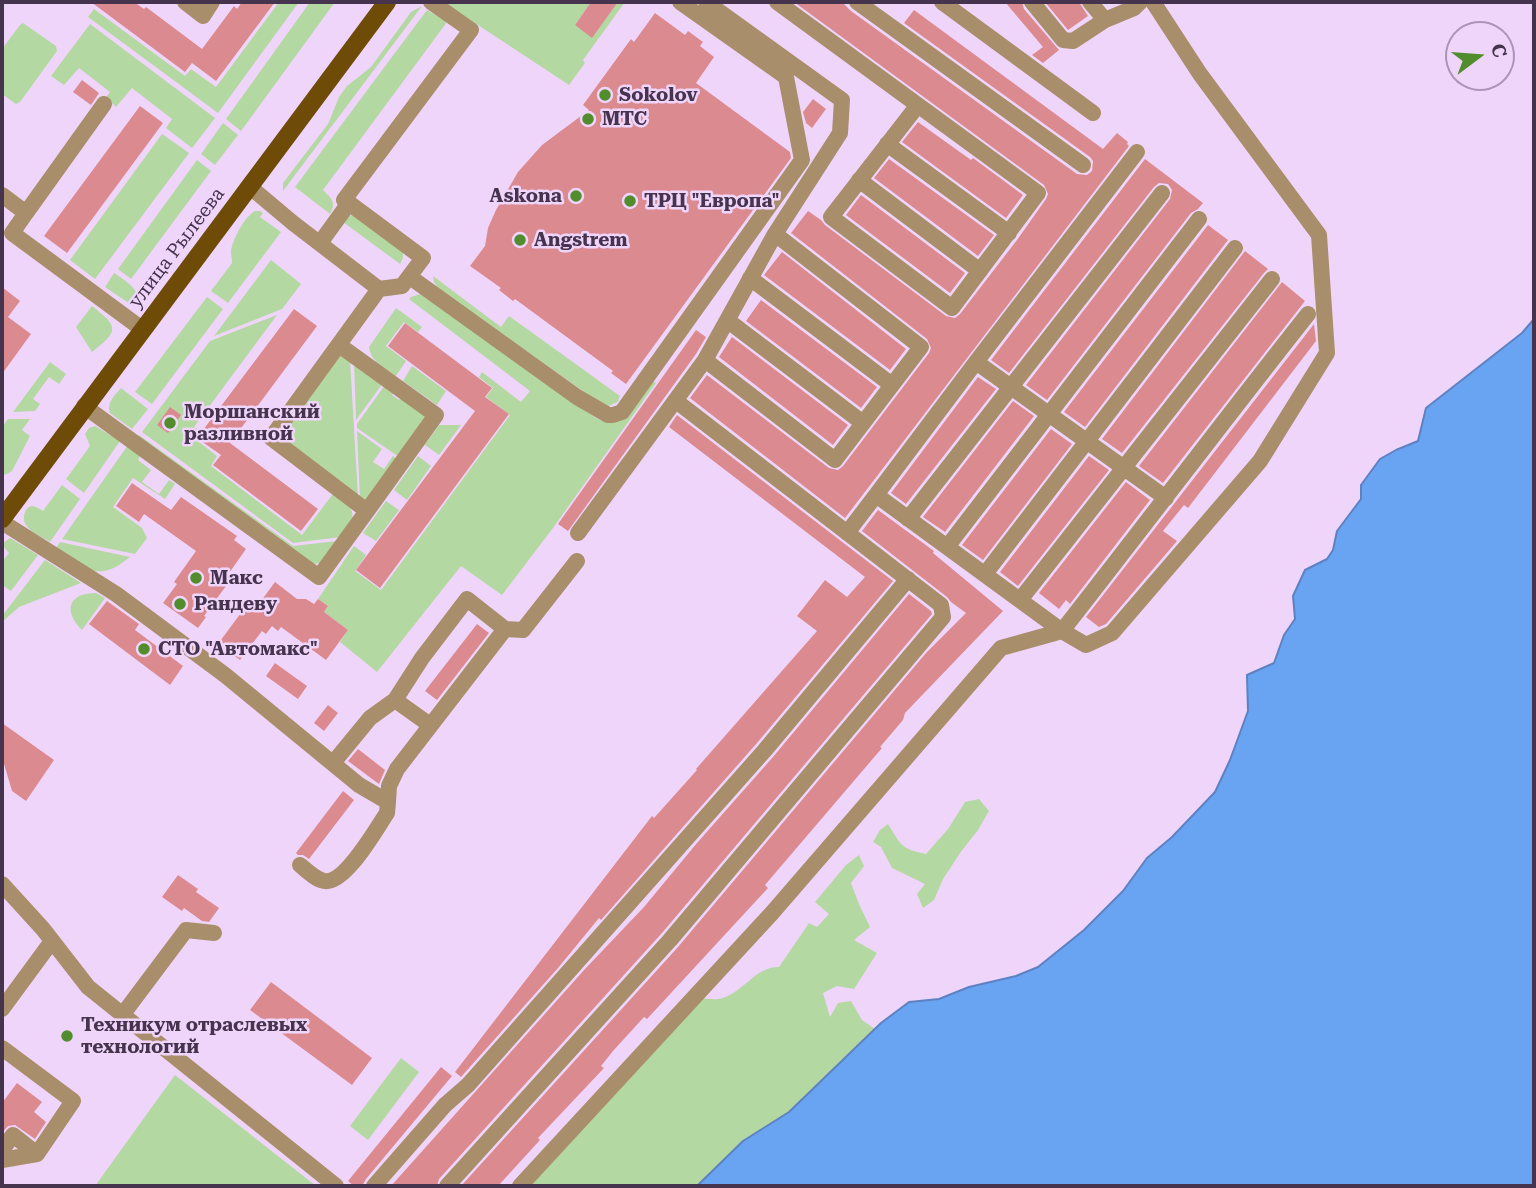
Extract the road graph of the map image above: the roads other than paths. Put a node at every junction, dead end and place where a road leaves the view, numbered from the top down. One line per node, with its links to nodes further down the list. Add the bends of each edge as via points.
1 (185, 2): 2 (street, via 203,16)
2 (212, 2)
3 (387, 2): 22 (main road, улица Рылеева)
4 (431, 2): 25 (street, via 471,30 344,200)
5 (680, 2): 33 (street, via 786,77 802,160 622,412 608,415 586,402)
6 (706, 2): 29 (street, via 842,100 840,133)
7 (777, 2): 16 (street)
8 (857, 2): 20 (street)
9 (942, 2): 17 (street)
10 (1032, 2): 14 (street, via 1063,40 1073,41)
11 (1090, 2): 14 (street)
12 (1140, 2): 14 (street)
13 (1153, 2): 64 (street, via 1319,235 1327,353 1260,461 1112,633 1086,645)
14 (1105, 20)
15 (104, 104): 26 (street)
16 (918, 104): 18 (street); 28 (street, via 1038,193)
17 (1093, 113)
18 (887, 144): 21 (street); 28 (street)
19 (1137, 152): 42 (street)
20 (1083, 165)
21 (859, 180): 32 (street); 32 (street, via 831,217 951,308)
22 (249, 186): 30 (street); 39 (main road, улица Рылеева)
23 (1162, 193): 44 (street)
24 (2, 195): 26 (street)
25 (349, 203): 30 (street); 33 (street, via 423,258)
26 (26, 213): 39 (street, via 12,233)
27 (1199, 219): 47 (street)
28 (1009, 233): 32 (street)
29 (775, 234): 34 (street); 43 (street, via 921,347)
30 (320, 243): 36 (street)
31 (1235, 248): 49 (street)
32 (980, 271)
33 (410, 277): 36 (street, via 402,286)
34 (750, 278): 38 (street); 43 (street)
35 (1272, 279): 50 (street)
36 (379, 289): 40 (street)
37 (1308, 314): 52 (street)
38 (727, 320): 41 (street); 48 (street)
39 (142, 329): 46 (main road, улица Рылеева)
40 (339, 345): 53 (street, via 271,438); 53 (street, via 436,415)
41 (705, 360): 45 (street); 48 (street, via 835,460)
42 (976, 362): 44 (street); 51 (street)
43 (892, 385): 48 (street)
44 (1010, 387): 47 (street); 54 (street)
45 (676, 401): 56 (street); 57 (street)
46 (85, 406): 53 (street, via 319,578); 55 (main road, улица Рылеева)
47 (1048, 414): 49 (street); 58 (street)
48 (863, 423)
49 (1086, 441): 50 (street); 60 (street)
50 (1123, 468): 52 (street); 62 (street)
51 (876, 495): 54 (street); 57 (street)
52 (1166, 498): 64 (street)
53 (367, 510)
54 (908, 519): 58 (street)
55 (2, 521): 67 (street, via 116,594)
56 (578, 533)
57 (847, 533): 61 (street)
58 (947, 547): 60 (street)
59 (577, 561): 63 (street, via 523,630)
60 (985, 574): 62 (street)
61 (908, 579): 80 (street, via 765,750); 81 (street, via 941,605 943,617 670,940)
62 (1020, 600): 64 (street)
63 (505, 628): 65 (street, via 467,599); 66 (street)
64 (1062, 631): 82 (street, via 1002,648 772,913)
65 (394, 699): 66 (street); 67 (street, via 370,718)
66 (430, 725): 68 (street, via 397,769)
67 (333, 763): 68 (street)
68 (388, 802): 69 (street, via 387,813 347,870 334,880 324,881)
69 (300, 865)
70 (2, 884): 72 (street)
71 (214, 933): 74 (street, via 186,930)
72 (52, 941): 73 (street); 74 (street, via 88,987)
73 (2, 1009)
74 (123, 1014): 79 (street)
75 (2, 1048): 77 (street, via 73,1101)
76 (2, 1150): 77 (street, via 13,1135)
77 (37, 1154): 78 (street)
78 (2, 1160)
79 (335, 1184)
80 (374, 1186)
81 (447, 1186)
82 (520, 1186)

